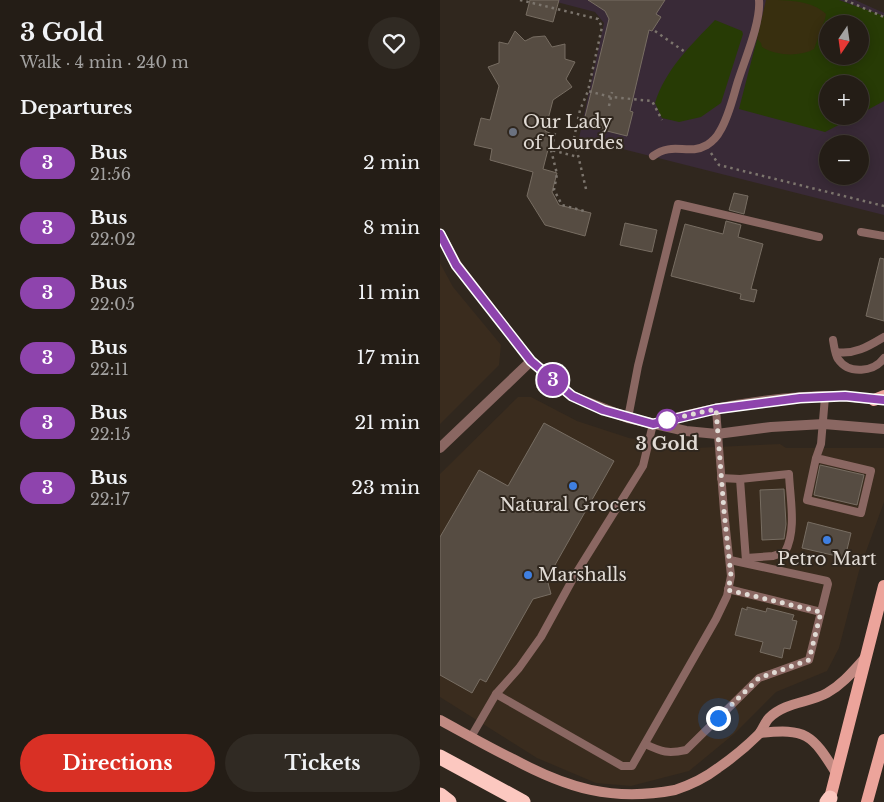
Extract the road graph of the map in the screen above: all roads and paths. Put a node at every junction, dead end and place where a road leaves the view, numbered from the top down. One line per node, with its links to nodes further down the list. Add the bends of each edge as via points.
1 (520, 0): 7 (path, via 598,19 602,27)
2 (759, 0): 13 (lane, via 758,19 726,118 715,140)
3 (845, 0): 4 (path)
4 (884, 17)
5 (655, 31): 6 (path)
6 (685, 52)
7 (588, 91): 9 (path); 16 (path, via 574,138)
8 (612, 92): 9 (path)
9 (611, 97): 10 (path); 11 (path, via 652,101)
10 (609, 106)
11 (662, 120)
12 (555, 132): 14 (path)
13 (706, 146): 15 (lane, via 671,148); 18 (path, via 719,165)
14 (551, 150): 16 (path); 19 (path, via 557,174 554,190 562,205)
15 (653, 156)
16 (578, 157): 17 (path)
17 (586, 189)
18 (884, 206)
19 (584, 211)
20 (861, 232): 22 (lane)
21 (440, 234): 28 (street, via 456,265)
22 (884, 236)
23 (818, 237): 32 (lane, via 678,204)
24 (884, 337): 26 (lane, via 864,349 846,354)
25 (833, 340): 26 (lane)
26 (836, 352): 27 (lane, via 838,359 852,370 866,370 880,364)
27 (884, 358)
28 (531, 361): 32 (street, via 572,396); 37 (street)
29 (825, 397): 30 (street); 31 (street); 34 (lane)
30 (881, 399)
31 (716, 409): 33 (street); 36 (lane)
32 (628, 418): 33 (street)
33 (653, 424): 36 (street); 49 (lane, via 643,466 575,575 541,637)
34 (824, 424): 35 (street); 36 (street); 38 (lane)
35 (884, 429)
36 (717, 434): 39 (lane)
37 (440, 448)
38 (816, 458): 38 (lane, via 854,470 871,471 861,512 822,500 807,500)
39 (721, 478): 40 (lane); 42 (lane)
40 (740, 479): 41 (lane); 44 (lane, via 789,474 791,530 788,547 785,552)
41 (744, 537): 42 (lane); 44 (lane)
42 (728, 538): 43 (lane)
43 (730, 560): 44 (lane); 46 (lane)
44 (746, 561): 47 (lane, via 827,581)
45 (884, 586): 48 (main road)
46 (728, 590): 47 (lane); 54 (lane, via 716,619)
47 (821, 612): 54 (lane, via 809,660 759,678 686,750 672,754)
48 (866, 656): 51 (street, via 843,682 817,698 787,706 769,718); 57 (main road)
49 (496, 694): 52 (lane); 54 (lane, via 622,766 632,766)
50 (440, 720): 52 (street)
51 (760, 733): 52 (street, via 693,784 634,799 606,797 576,789 542,775); 57 (street, via 786,730 804,734 822,749)
52 (471, 737)
53 (884, 740): 58 (main road)
54 (645, 744)
55 (440, 757): 62 (highway)
56 (884, 770): 58 (street)
57 (836, 773): 60 (main road)
58 (874, 779): 63 (main road)
59 (440, 795): 61 (highway)
60 (829, 801)
61 (450, 802)
62 (523, 802)
63 (867, 802)

